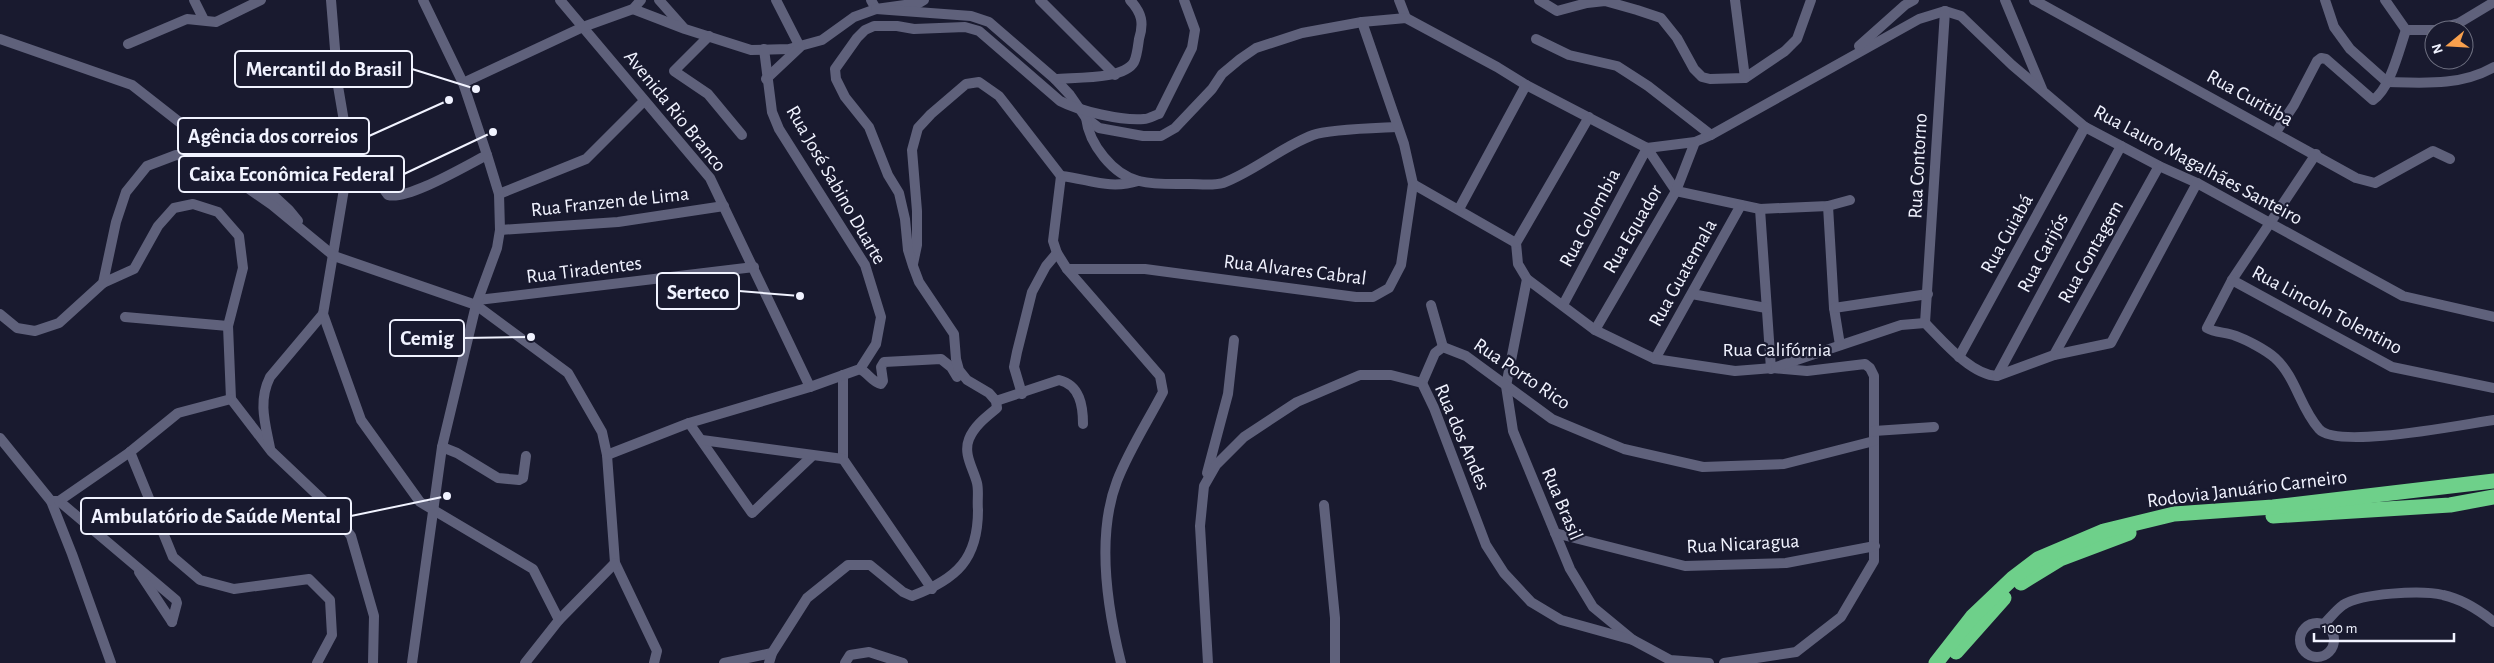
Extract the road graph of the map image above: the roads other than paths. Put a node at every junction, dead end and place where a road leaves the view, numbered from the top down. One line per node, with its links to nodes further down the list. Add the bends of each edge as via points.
1 (194, 0): 28 (street)
2 (261, 0): 28 (street, via 216,22)
3 (331, 0): 62 (street, via 338,86)
4 (423, 0): 50 (street)
5 (560, 0): 31 (street, Avenida Rio Branco)
6 (641, 0): 25 (street)
7 (659, 0): 32 (street)
8 (776, 0): 39 (street)
9 (924, 0): 24 (street)
10 (1040, 0): 45 (street)
11 (1130, 0): 45 (street, via 1138,8 1142,29 1134,62)
12 (1184, 0): 54 (street, via 1195,30 1192,48 1159,114 1146,119 1120,118)
13 (1399, 0): 27 (street)
14 (1539, 0): 46 (street, via 1557,11 1606,1 1661,18 1702,77)
15 (1735, 0): 46 (street)
16 (1812, 0): 46 (street, via 1797,39)
17 (1914, 0): 42 (street)
18 (2005, 0): 41 (street)
19 (2034, 0): 59 (street, Rua Curitiba)
20 (2325, 0): 49 (street, via 2334,27 2350,49)
21 (2386, 0): 33 (street)
22 (2494, 2): 23 (street)
23 (2482, 4): 29 (street)
24 (874, 5): 39 (street, via 822,40); 48 (street, via 971,16 989,22)
25 (632, 9): 31 (street); 32 (street)
26 (1944, 11): 42 (street, via 1918,19); 43 (street, Rua Lauro Magalhães Santeiro, via 1960,16); 95 (street, Rua Contorno)
27 (1406, 18): 30 (street); 51 (street)
28 (204, 20): 38 (street, via 187,19)
29 (2463, 20)
30 (1362, 22): 56 (street, via 1302,33 1256,48 1222,74 1186,117 1161,136 1099,128); 57 (street, Rua Alvares Cabral)
31 (583, 27): 50 (street); 53 (street, Avenida Rio Branco)
32 (685, 29): 35 (street)
33 (2406, 30): 34 (street); 49 (street)
34 (2424, 30)
35 (709, 36): 40 (street, via 751,50); 60 (street, via 674,71 708,94)
36 (0, 39): 84 (street, via 132,85 282,203)
37 (1536, 39): 61 (street, via 1569,55 1618,66)
38 (128, 44)
39 (800, 47): 40 (street); 47 (street)
40 (764, 49): 47 (street, Rua José Sabino Duarte)
41 (2025, 52): 43 (street); 52 (street)
42 (1846, 57): 61 (street)
43 (2012, 65): 52 (street, Rua Lauro Magalhães Santeiro)
44 (2494, 67): 49 (street, via 2445,83)
45 (1114, 75): 48 (street)
46 (1745, 78)
47 (766, 79): 114 (street, Rua José Sabino Duarte, via 779,129 866,265 875,292 881,318 876,344)
48 (1055, 79): 54 (street)
49 (2388, 82): 59 (street, via 2373,100 2321,58)
50 (463, 83): 67 (street)
51 (1526, 85): 55 (street); 80 (street)
52 (2043, 92): 58 (street, Rua Lauro Magalhães Santeiro)
53 (644, 101): 75 (street, via 586,159); 78 (street, Avenida Rio Branco, via 710,178)
54 (1080, 108): 56 (street); 88 (street, via 1072,108 1060,101 980,31 965,27 914,29 897,26 874,26 865,30 840,60 835,69 836,79 869,127 888,175 899,193)
55 (1589, 117): 65 (street); 85 (street)
56 (1086, 118): 71 (street, via 1091,141 1106,159 1127,176)
57 (1396, 127): 71 (street, via 1315,134 1220,184 1158,184); 73 (street, Rua Alvares Cabral, via 1404,144)
58 (2085, 127): 64 (street, Rua Lauro Magalhães Santeiro); 112 (street, Rua Cuiabá)
59 (2276, 132): 66 (street, Rua Curitiba)
60 (742, 134)
61 (1711, 135): 63 (street)
62 (347, 140): 67 (street, via 388,195 394,197 425,186); 87 (street, via 345,183)
63 (1695, 142): 65 (street); 74 (street, Rua Equador)
64 (2121, 146): 69 (street, Rua Lauro Magalhães Santeiro); 117 (street, Rua Carijós)
65 (1647, 148): 74 (street); 97 (street, Rua Colombia)
66 (2316, 154): 68 (street, Rua Curitiba, via 2356,178 2376,183 2433,150); 82 (street)
67 (487, 155): 75 (street)
68 (2450, 160)
69 (2159, 166): 72 (street, Rua Lauro Magalhães Santeiro); 111 (street, Rua Contagem)
70 (1061, 176): 71 (street, via 1122,186); 86 (street, via 1053,241); 88 (street, via 1000,96 979,82 966,84 918,128 912,150 918,211)
71 (1138, 180)
72 (2197, 183): 82 (street, Rua Lauro Magalhães Santeiro); 111 (street, via 2111,343)
73 (1414, 184): 80 (street); 90 (street, Rua Alvares Cabral, via 1401,265 1389,288 1374,297 1146,269)
74 (1676, 191): 77 (street); 107 (street, Rua Equador)
75 (499, 194): 83 (street)
76 (1850, 200): 79 (street)
77 (1741, 205): 81 (street); 94 (street, Rua Guatemala)
78 (724, 206): 83 (street, Rua Franzen de Lima, via 618,222); 89 (street, Avenida Rio Branco)
79 (1828, 206): 81 (street); 100 (street)
80 (1459, 209): 85 (street)
81 (1760, 209): 99 (street)
82 (2271, 222): 92 (street); 104 (street, Rua Lauro Magalhães Santeiro, via 2403,296)
83 (500, 230): 96 (street, via 497,248)
84 (305, 232): 87 (street); 93 (street, via 204,158 176,155 147,166 126,192)
85 (1516, 243): 91 (street, Rua Califórnia, via 1518,264)
86 (1057, 253): 90 (street); 123 (street, via 1032,292 1017,352 1014,372)
87 (334, 256): 96 (street); 102 (street)
88 (913, 266): 118 (street, via 919,282 954,334 959,370)
89 (754, 268): 96 (street, Rua Tiradentes); 121 (street, Avenida Rio Branco)
90 (1067, 269): 165 (street, via 1160,376 1163,392 1117,481 1107,526 1105,580)
91 (1528, 279): 97 (street, Rua Califórnia); 120 (street, Rua Brasil)
92 (2232, 280): 122 (street, Rua Lincoln Tolentino, via 2392,367); 126 (street, via 2207,328 2236,336 2275,358 2289,377 2305,412 2321,432 2340,437 2384,437)
93 (103, 283): 101 (street, via 59,323 35,331 18,328); 106 (street, via 134,269 158,226 174,208 193,204 218,212 239,236 243,268)
94 (1692, 294): 99 (street); 113 (street, Rua Guatemala)
95 (1928, 294): 100 (street); 105 (street, Rua Contorno)
96 (477, 303): 133 (street); 136 (street, via 568,373 602,432)
97 (1564, 305): 107 (street, Rua Califórnia)
98 (1431, 306): 110 (street, Rua Porto Rico)
99 (1766, 308): 115 (street)
100 (1834, 308): 109 (street)
101 (0, 314)
102 (322, 314): 134 (street, via 264,388 262,412); 145 (street, via 362,420 406,486)
103 (125, 317): 106 (street)
104 (2494, 317)
105 (1925, 324): 109 (street, via 1901,325); 112 (street)
106 (228, 326): 124 (street)
107 (1595, 330): 113 (street, Rua Califórnia)
108 (1234, 340): 141 (street, via 1228,394)
109 (1840, 345): 115 (street)
110 (1443, 347): 119 (street, Rua Porto Rico, via 1435,353); 120 (street, Rua Porto Rico, via 1466,356)
111 (2054, 355): 117 (street)
112 (1959, 357): 117 (street, via 1988,376)
113 (1656, 358): 115 (street, Rua Califórnia, via 1735,371)
114 (860, 369): 116 (street); 118 (street, via 881,384 884,381 881,367 884,362 941,359 952,367 960,382)
115 (1772, 369): 130 (street, Rua Califórnia, via 1808,371 1865,364 1874,376)
116 (843, 375): 121 (street); 139 (street)
117 (1997, 376)
118 (970, 383): 125 (street, via 989,393)
119 (1422, 383): 141 (street, Rua dos Andes, via 1391,375 1360,374 1297,402 1244,437 1216,465); 154 (street, Rua dos Andes, via 1486,546 1504,574 1531,602 1561,620)
120 (1506, 386): 130 (street, Rua Porto Rico, via 1552,419 1624,448 1703,467 1784,464); 146 (street, Rua Brasil, via 1513,431)
121 (810, 387): 127 (street)
122 (2494, 388)
123 (1022, 394): 125 (street); 128 (street, via 1059,380 1068,382 1083,405)
124 (231, 399): 134 (street); 135 (street, via 178,413)
125 (996, 402): 150 (street, via 997,408 974,429 968,440 967,453 977,484 975,545 969,557)
126 (2494, 420)
127 (689, 422): 132 (street); 136 (street)
128 (1083, 424)
129 (1934, 427): 130 (street, Rua Porto Rico)
130 (1874, 436): 147 (street)
131 (0, 438): 143 (street)
132 (702, 440): 138 (street); 138 (street, via 752,513)
133 (442, 447): 137 (street, via 498,478 523,478); 145 (street)
134 (271, 451): 159 (street, via 328,505 351,536 374,616)
135 (130, 452): 143 (street); 158 (street, via 173,557 200,580 234,589 309,579 330,600 332,635)
136 (607, 455): 149 (street)
137 (526, 456)
138 (812, 456): 139 (street)
139 (843, 459): 150 (street)
140 (2494, 482): 170 (highway, Rodovia Januário Carneiro, via 2174,514 2104,531 2038,559 2013,578 1972,617)
141 (1204, 486): 166 (street, Rua dos Andes, via 1200,526)
142 (2494, 497): 171 (highway, Rodovia Januário Carneiro, via 2450,504 2201,521 2135,531 2060,560 2021,583 2000,602)
143 (55, 501): 148 (street); 157 (street)
144 (1324, 505): 167 (street, via 1335,618)
145 (433, 511): 151 (street, via 533,569); 160 (street)
146 (1555, 533): 147 (street, Rua Nicaragua, via 1685,566 1786,563); 154 (street, Rua Brasil, via 1570,569 1593,607)
147 (1875, 546): 169 (street, via 1874,562 1841,618 1796,652)
148 (133, 563): 148 (street, via 157,600 172,622 176,600)
149 (615, 563): 151 (street); 156 (street, via 657,650)
150 (932, 588): 155 (street, via 912,596 870,565 848,565 807,598)
151 (559, 620): 161 (street)
152 (2494, 622): 153 (street, via 2477,608 2443,595 2411,594 2366,597 2344,604)
153 (2324, 624)
154 (1633, 640): 168 (street, Rua Brasil, via 1670,660)
155 (770, 658): 162 (street)
156 (656, 662)
157 (110, 663)
158 (317, 663)
159 (373, 663)
160 (412, 663)
161 (525, 663)
162 (724, 663)
163 (844, 663): 164 (street, via 850,655 869,652)
164 (903, 663)
165 (1121, 663)
166 (1208, 663)
167 (1335, 663)
168 (1709, 663)
169 (1724, 663)
170 (1936, 663)
171 (1947, 663)

